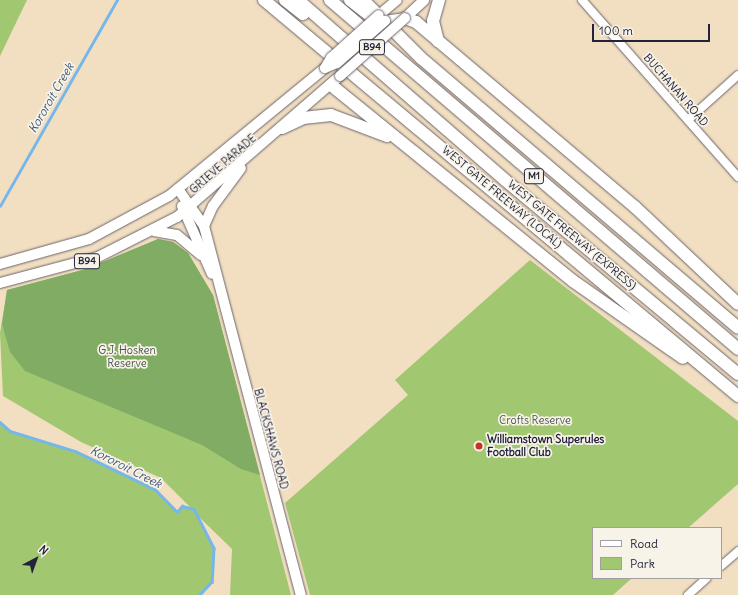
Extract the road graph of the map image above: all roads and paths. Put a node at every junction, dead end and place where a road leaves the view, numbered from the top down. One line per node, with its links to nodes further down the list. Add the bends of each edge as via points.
1 (264, 0): 37 (highway, WEST GATE FREEWAY (LOCAL))
2 (285, 0): 15 (highway)
3 (298, 0): 15 (highway, WEST GATE FREEWAY (EXPRESS) / M1)
4 (330, 0): 35 (highway, WEST GATE FREEWAY (EXPRESS) / M1)
5 (350, 0): 14 (highway)
6 (363, 0): 14 (highway, M1)
7 (397, 0): 11 (main road, GRIEVE PARADE / B94)
8 (424, 0): 12 (main road, GRIEVE PARADE / B94)
9 (438, 0): 13 (highway, via 433,21)
10 (582, 0): 19 (street, BUCHANAN ROAD)
11 (382, 18): 12 (main road); 16 (main road, GRIEVE PARADE / B94, bridge, via 331,58)
12 (405, 18): 13 (highway, via 414,20); 18 (main road, GRIEVE PARADE / B94, bridge)
13 (439, 42): 33 (highway, via 634,207)
14 (421, 58): 34 (highway, M1)
15 (374, 67): 36 (highway, WEST GATE FREEWAY (EXPRESS) / M1)
16 (325, 68): 18 (main road); 24 (main road, GRIEVE PARADE / B94)
17 (738, 75): 19 (street)
18 (331, 85): 20 (main road, GRIEVE PARADE / B94); 21 (highway)
19 (688, 120): 23 (street, BUCHANAN ROAD)
20 (282, 128): 21 (highway, via 303,118 331,115 379,132); 22 (main road, GRIEVE PARADE / B94)
21 (423, 157): 37 (highway, via 573,281)
22 (244, 162): 25 (main road, GRIEVE PARADE / B94); 27 (main road, via 213,206)
23 (738, 177)
24 (178, 189): 25 (main road, BLACKSHAWS ROAD); 26 (main road, BLACKSHAWS ROAD); 30 (main road, GRIEVE PARADE / B94, via 89,238 21,260)
25 (192, 206): 26 (main road, GRIEVE PARADE / B94); 27 (main road, BLACKSHAWS ROAD)
26 (184, 212): 28 (main road, GRIEVE PARADE / B94); 29 (main road, BLACKSHAWS ROAD)
27 (204, 226): 32 (main road, BLACKSHAWS ROAD)
28 (154, 231): 29 (main road, via 177,235); 31 (main road, GRIEVE PARADE / B94, via 98,257)
29 (204, 258): 32 (main road, BLACKSHAWS ROAD)
30 (0, 264)
31 (0, 283)
32 (219, 288): 42 (main road, BLACKSHAWS ROAD)
33 (738, 304)
34 (738, 328)
35 (738, 349)
36 (738, 374)
37 (719, 381): 38 (highway, WEST GATE FREEWAY (LOCAL))
38 (738, 396)
39 (738, 551): 40 (street)
40 (722, 565)
41 (707, 579): 43 (street)
42 (301, 595)
43 (688, 595)

